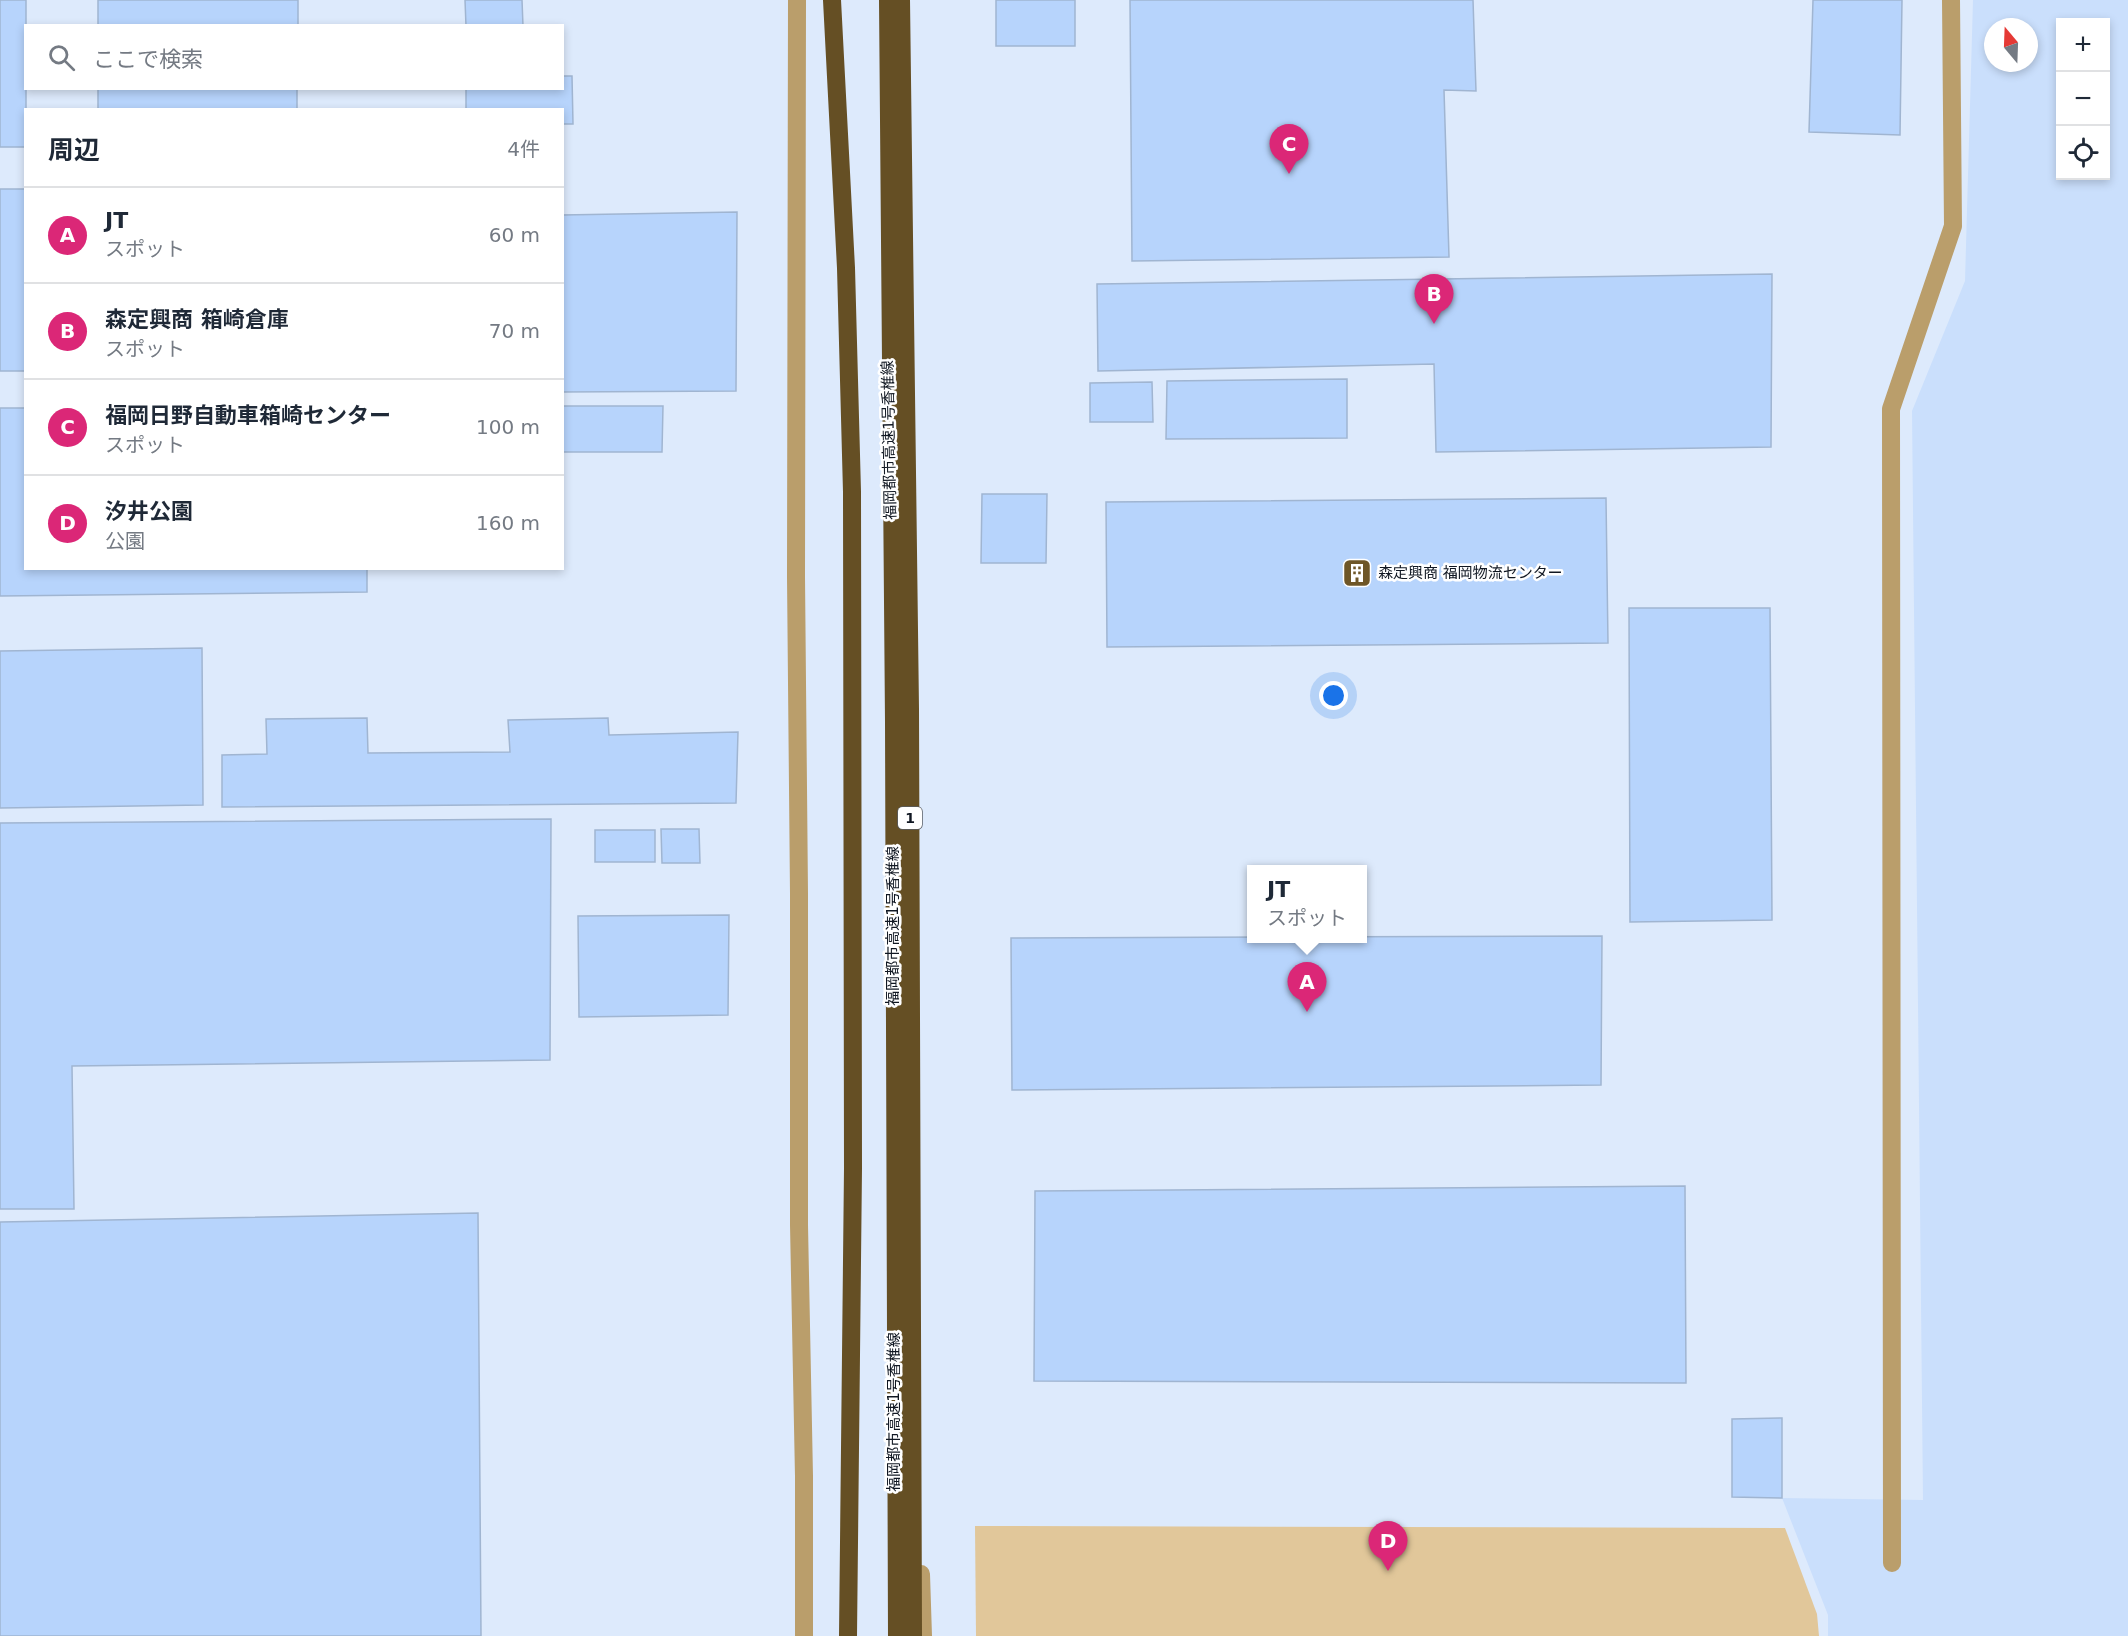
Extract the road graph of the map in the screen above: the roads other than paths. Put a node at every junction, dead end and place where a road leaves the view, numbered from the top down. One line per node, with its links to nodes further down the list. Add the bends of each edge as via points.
1 (797, 0): 8 (street, via 796,577)
2 (832, 0): 9 (highway, via 846,268 852,492)
3 (888, 0): 10 (highway, 福岡都市高速1号香椎線 / 1)
4 (901, 0): 11 (highway, 福岡都市高速1号香椎線 / 1, via 910,708)
5 (907, 0): 12 (street, via 914,1228)
6 (1951, 0): 7 (street, via 1953,226 1891,409)
7 (1892, 1563)
8 (804, 1636)
9 (848, 1636)
10 (897, 1636)
11 (913, 1636)
12 (923, 1636)

